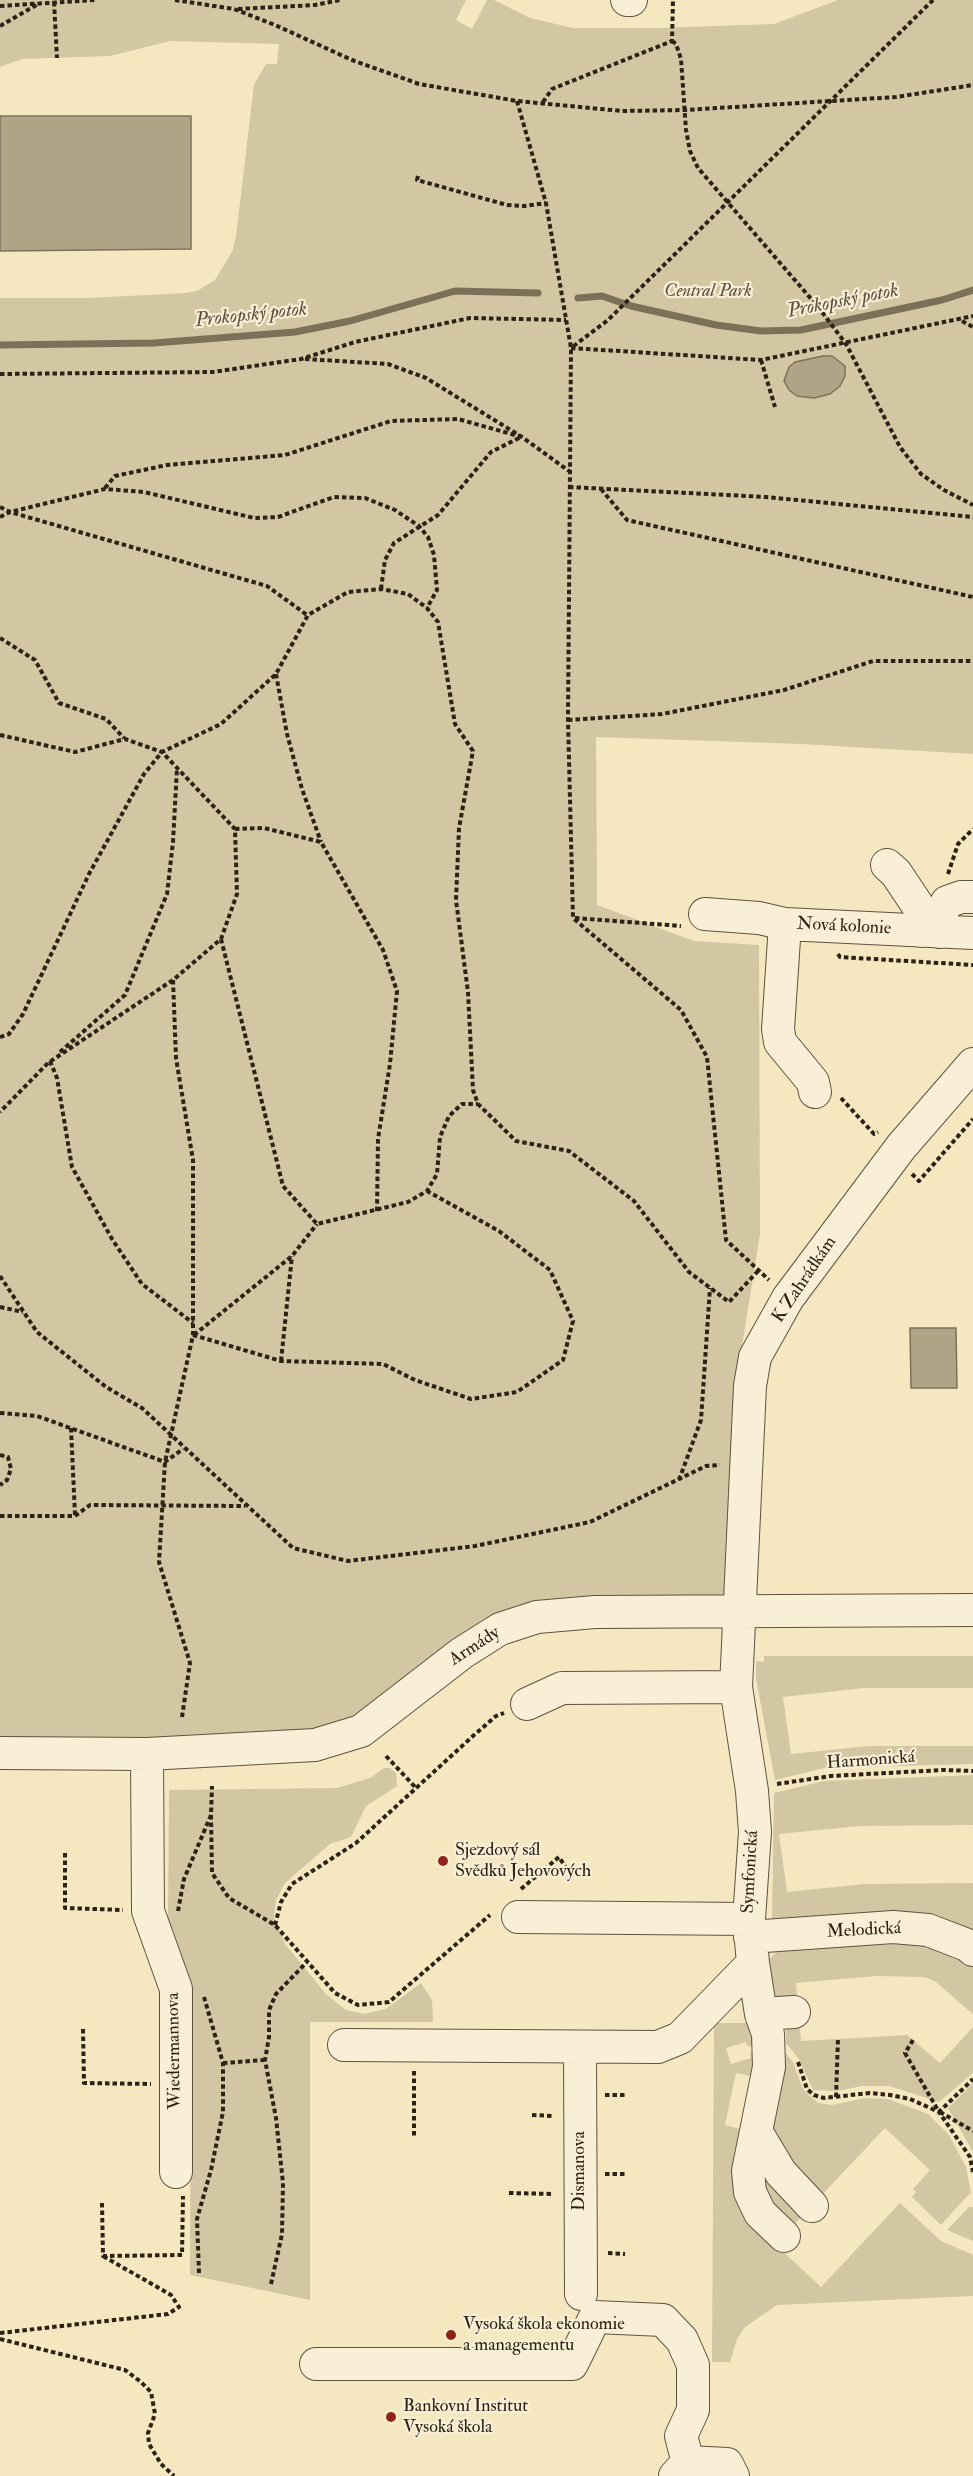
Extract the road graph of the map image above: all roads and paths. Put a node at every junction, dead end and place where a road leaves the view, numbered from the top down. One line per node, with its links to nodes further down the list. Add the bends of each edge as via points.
1 (95, 0): 6 (path)
2 (175, 0): 9 (path)
3 (339, 0): 9 (path)
4 (673, 0): 11 (path)
5 (933, 0): 16 (path)
6 (54, 2): 7 (path); 12 (path)
7 (41, 3): 8 (path); 10 (path)
8 (0, 6)
9 (234, 9): 14 (path, via 399,78)
10 (0, 26)
11 (672, 41): 15 (path, via 552,89); 17 (path, via 681,59)
12 (57, 58)
13 (973, 85): 16 (path)
14 (517, 100): 15 (path); 20 (path)
15 (543, 102): 17 (path, via 622,111)
16 (828, 102): 17 (path); 19 (path)
17 (685, 110): 19 (path, via 690,151 698,168)
18 (418, 176): 20 (path, via 417,180 507,205)
19 (728, 201): 25 (path); 26 (path, via 608,320)
20 (546, 203): 22 (path)
21 (973, 316): 23 (path)
22 (566, 320): 26 (path); 27 (path, via 470,318 355,342)
23 (962, 320): 24 (path); 25 (path)
24 (973, 327)
25 (846, 344): 28 (path); 36 (path, via 900,447 921,474)
26 (571, 348): 28 (path); 32 (path)
27 (301, 358): 29 (path, via 213,372); 31 (path, via 388,364 426,378)
28 (761, 360): 30 (path)
29 (0, 374)
30 (775, 407)
31 (522, 436): 32 (path); 34 (path, via 458,419 391,421 285,455 167,465 115,476); 41 (path, via 491,452 438,515)
32 (569, 471): 33 (path)
33 (569, 487): 35 (path); 49 (path)
34 (105, 489): 38 (path); 41 (path, via 144,492 254,518 278,517 334,497 365,498 395,510)
35 (600, 489): 40 (path, via 766,497); 43 (path, via 627,520)
36 (973, 505)
37 (0, 507): 38 (path)
38 (10, 512): 39 (path); 45 (path, via 267,586)
39 (0, 517)
40 (973, 517)
41 (419, 526): 42 (path, via 394,543 385,560); 44 (path, via 434,555 436,590)
42 (381, 589): 44 (path, via 408,594); 45 (path, via 348,592)
43 (973, 597)
44 (427, 608): 68 (path, via 438,622 455,724 473,751 459,828 456,900 468,992 473,1089)
45 (308, 615): 48 (path)
46 (0, 638): 51 (path, via 35,660 59,703 106,719)
47 (973, 661): 49 (path, via 873,661 784,690 684,710)
48 (276, 674): 52 (path, via 221,724); 56 (path, via 293,756)
49 (568, 720): 76 (path, via 573,918 681,1010 707,1057 726,1240)
50 (0, 735): 51 (path, via 75,752)
51 (125, 739): 52 (path)
52 (162, 752): 53 (path); 64 (path, via 144,774 89,874 23,1014 9,1034)
53 (177, 768): 54 (path); 65 (path, via 167,894 125,995)
54 (235, 829): 56 (path, via 264,828); 62 (path, via 237,894)
55 (973, 829): 59 (path, via 958,844 950,866)
56 (321, 842): 73 (path, via 383,951 397,991 378,1139)
57 (887, 865): 59 (street, via 922,912)
58 (705, 914): 60 (street)
59 (945, 915): 60 (street, Nová kolonie); 61 (street, Nová kolonie)
60 (784, 924): 67 (street, Nová kolonie, via 780,1042 813,1082)
61 (973, 933)
62 (221, 939): 63 (path); 74 (path, via 283,1186)
63 (173, 980): 65 (path); 82 (path, via 176,1058 193,1160)
64 (0, 1037)
65 (48, 1063): 69 (path); 82 (path, via 57,1078 72,1167 112,1239 142,1284)
66 (973, 1064): 71 (street, K Zahrádkám)
67 (815, 1092)
68 (478, 1104): 72 (path, via 462,1104 448,1116 440,1137 436,1174); 78 (path, via 516,1141 568,1151 634,1201 689,1272)
69 (0, 1112)
70 (973, 1119): 71 (path, via 919,1181)
71 (893, 1158): 79 (street, K Zahrádkám)
72 (427, 1191): 73 (path, via 408,1202); 84 (path, via 499,1231 550,1270 573,1321 563,1360 517,1392 471,1399 415,1380 383,1364)
73 (377, 1211): 74 (path)
74 (317, 1224): 75 (path)
75 (292, 1256): 83 (path); 84 (path)
76 (758, 1271): 78 (path, via 729,1302); 79 (path)
77 (0, 1276): 81 (path)
78 (710, 1287): 92 (path, via 701,1420)
79 (788, 1298): 91 (street, K Zahrádkám, via 755,1357)
80 (0, 1307): 81 (path)
81 (24, 1312): 87 (path, via 37,1332 106,1387 142,1408)
82 (193, 1323): 83 (path)
83 (193, 1335): 84 (path); 87 (path)
84 (281, 1361)
85 (0, 1413): 86 (path, via 37,1416)
86 (71, 1428): 90 (path); 97 (path)
87 (171, 1437): 88 (path); 90 (path)
88 (183, 1449): 90 (path); 95 (path)
89 (0, 1455): 93 (path, via 8,1457 11,1469)
90 (165, 1461): 94 (path)
91 (744, 1463): 92 (path, via 706,1466); 98 (street, K Zahrádkám)
92 (678, 1481): 95 (path, via 590,1522 475,1546 348,1562 293,1548)
93 (0, 1485)
94 (162, 1505): 95 (path); 97 (path, via 90,1505); 103 (path, via 159,1562 189,1663)
95 (246, 1506)
96 (0, 1516): 97 (path)
97 (75, 1516)
98 (739, 1610): 99 (street, Armády); 100 (street, Symfonická); 105 (street, Armády, via 537,1617 500,1629 462,1653 362,1731 315,1745 283,1749)
99 (973, 1610)
100 (736, 1687): 101 (street, via 562,1688); 116 (street, Symfonická, via 755,1832)
101 (527, 1704)
102 (496, 1716): 109 (path)
103 (182, 1717)
104 (0, 1753): 105 (street, Armády)
105 (147, 1754): 114 (street, Wiedermannova)
106 (386, 1756): 109 (path)
107 (973, 1771): 108 (path, Harmonická, via 831,1776)
108 (771, 1785)
109 (416, 1788): 115 (path, via 356,1843 292,1884)
110 (211, 1815): 115 (path, via 212,1873 229,1898)
111 (65, 1853): 114 (path, via 65,1908)
112 (570, 1874): 113 (path, via 560,1857)
113 (510, 1907): 116 (street, Melodická); 118 (path, via 388,2002 358,2005 335,1993)
114 (148, 1911): 130 (street, Wiedermannova, via 176,1989)
115 (274, 1925): 118 (path)
116 (750, 1940): 117 (street, Melodická, via 893,1927 928,1930); 120 (street, Symfonická); 126 (street, via 680,2038 658,2047)
117 (973, 1950)
118 (307, 1962): 127 (path, via 276,1994 269,2010)
119 (794, 2012): 120 (street)
120 (761, 2014): 134 (street, Symfonická, via 768,2034 769,2067)
121 (83, 2029): 130 (path, via 84,2083)
122 (837, 2038): 131 (path)
123 (913, 2040): 132 (path, via 905,2053)
124 (344, 2045): 125 (street)
125 (414, 2046): 126 (street); 135 (path)
126 (580, 2048): 144 (street, Dismanova)
127 (265, 2060): 128 (path); 143 (path, via 283,2182 282,2234)
128 (223, 2063)
129 (973, 2079): 132 (path)
130 (176, 2084): 136 (street, Wiedermannova)
131 (836, 2097)
132 (939, 2112): 133 (path)
133 (973, 2131)
134 (757, 2133): 140 (street, via 781,2173); 141 (street, Symfonická, via 748,2171 750,2193 760,2213)
135 (414, 2137)
136 (176, 2172): 142 (path, via 183,2181 182,2255)
137 (509, 2193): 138 (path)
138 (560, 2194)
139 (102, 2203): 142 (path)
140 (812, 2206)
141 (784, 2236)
142 (103, 2256): 145 (path, via 171,2295 179,2307 168,2314)
143 (271, 2284)
144 (588, 2306): 147 (street, via 572,2364); 148 (street, via 663,2320 682,2340 693,2365 693,2410 681,2436)
145 (0, 2333)
146 (0, 2339): 149 (path, via 125,2370 141,2382 151,2392 155,2414 148,2433 149,2444)
147 (316, 2364)
148 (681, 2469): 150 (street, via 727,2464)
149 (174, 2476)
150 (733, 2476)

